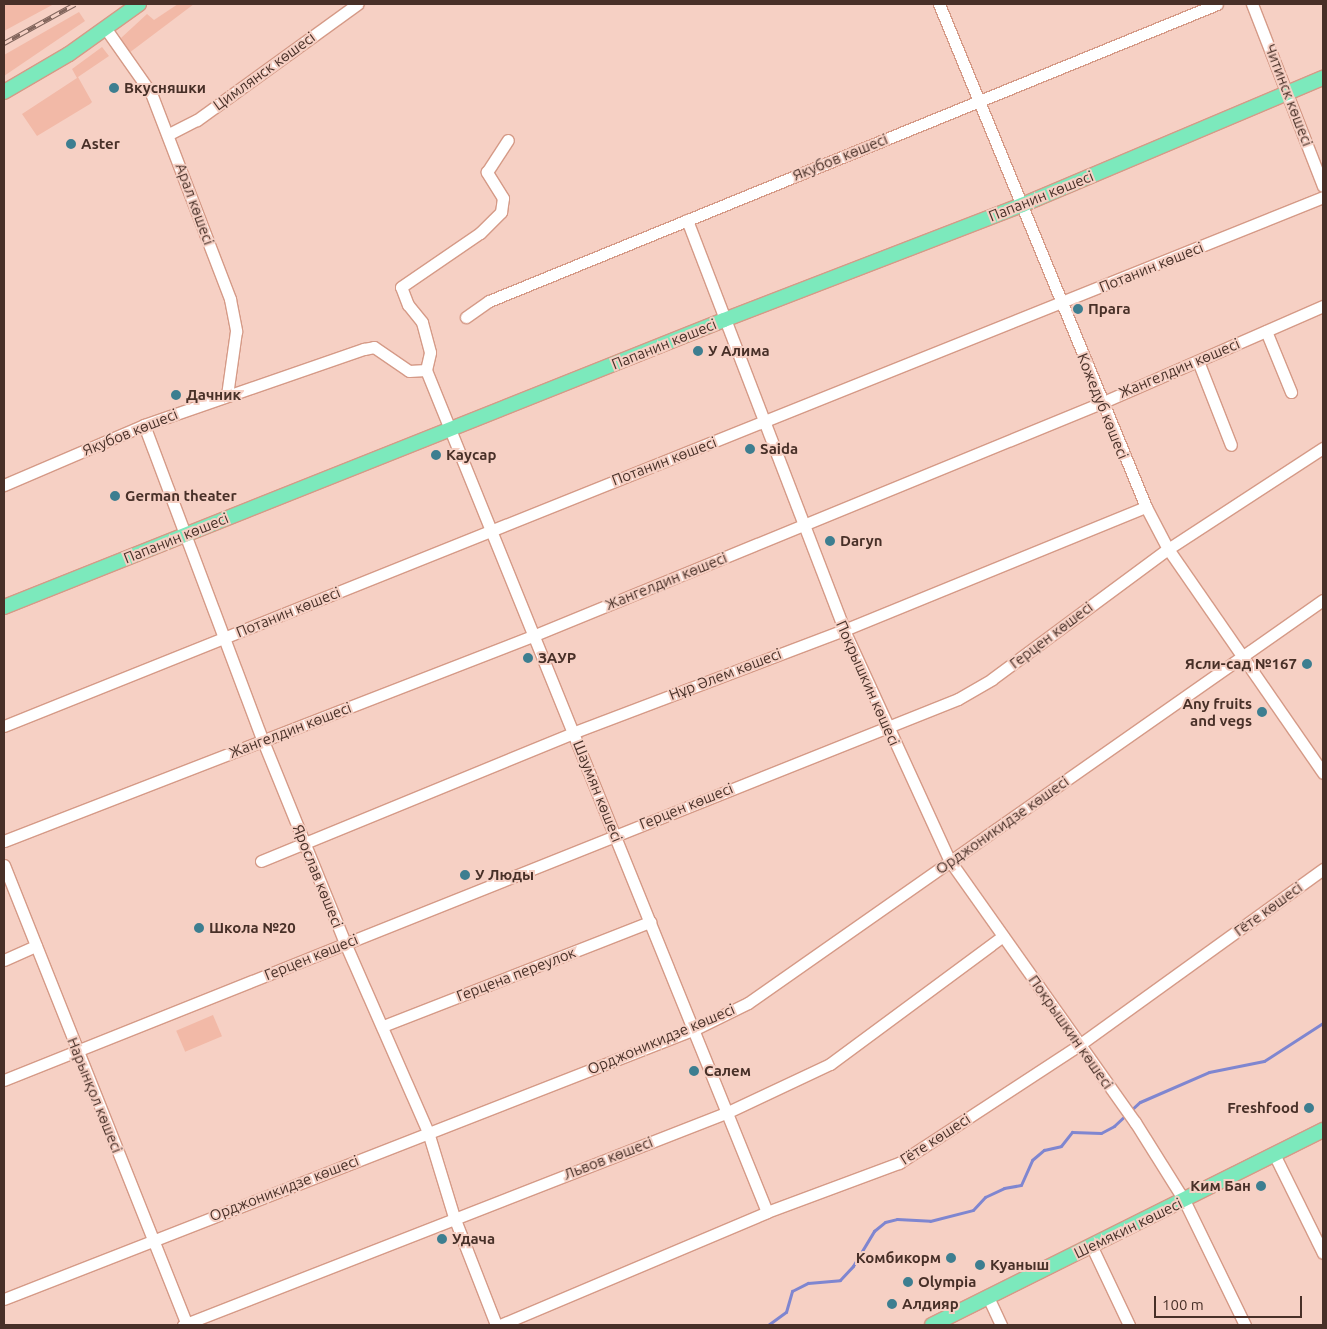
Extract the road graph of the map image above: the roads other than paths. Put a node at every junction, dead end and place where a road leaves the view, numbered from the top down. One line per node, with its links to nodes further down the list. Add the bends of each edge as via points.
1 (139, 4): 6 (main road)
2 (357, 4): 11 (street, Цимлянск көшесі, via 197,120)
3 (1217, 4): 10 (street, Якубов көшесі)
4 (1252, 4): 9 (street, Читинск көшесі)
5 (943, 5): 10 (street, Кожедуб көшесі)
6 (106, 29): 8 (main road); 11 (street, Арал көшесі, via 150,93)
7 (1323, 78): 9 (main road, Папанин көшесі)
8 (4, 92)
9 (1289, 92): 13 (street, Читинск көшесі); 15 (main road, Папанин көшесі)
10 (977, 102): 15 (street, Кожедуб көшесі); 16 (street, Якубов көшесі)
11 (169, 134): 25 (street, Арал көшесі, via 230,299 236,331)
12 (508, 140): 23 (street, via 487,172 503,198 501,212 480,233 401,287 408,305 422,322 430,352)
13 (1323, 186)
14 (1323, 197): 17 (street, Потанин көшесі)
15 (1022, 205): 17 (street, Кожедуб көшесі); 20 (main road, Папанин көшесі)
16 (687, 220): 19 (street, Якубов көшесі, via 489,301); 20 (street, Покрышкин көшесі)
17 (1060, 303): 26 (street, Кожедуб көшесі); 27 (street, Потанин көшесі)
18 (1323, 306): 21 (street, Жангелдин көшесі)
19 (466, 317)
20 (724, 320): 27 (street, Покрышкин көшесі); 29 (main road, Папанин көшесі)
21 (1266, 331): 22 (street, Жангелдин көшесі); 24 (street)
22 (1198, 361): 26 (street, Жангелдин көшесі); 30 (street)
23 (426, 370): 25 (street, Якубов көшесі, via 409,371 374,347); 29 (street, Шаумян көшесі)
24 (1291, 392)
25 (227, 395): 28 (street, Якубов көшесі)
26 (1101, 403): 33 (street, Кожедуб көшесі); 34 (street, Жангелдин көшесі)
27 (764, 422): 34 (street, Покрышкин көшесі); 35 (street, Потанин көшесі)
28 (144, 425): 32 (street, Якубов көшесі); 36 (street, Ярослав көшесі)
29 (450, 428): 35 (street, Шаумян көшесі); 36 (main road, Папанин көшесі)
30 (1231, 444)
31 (1323, 448): 37 (street, Герцен көшесі)
32 (4, 485)
33 (1146, 508): 37 (street, Кожедуб көшесі); 40 (street, Нұр Әлем көшесі)
34 (805, 525): 40 (street, Покрышкин көшесі); 41 (street, Жангелдин көшесі)
35 (492, 529): 41 (street, Шаумян көшесі); 42 (street, Потанин көшесі)
36 (184, 534): 39 (main road, Папанин көшесі); 42 (street, Ярослав көшесі)
37 (1168, 549): 43 (street, Кожедуб көшесі); 45 (street, Герцен көшесі, via 992,679 958,699)
38 (1323, 600): 43 (street, Орджоникидзе көшесі)
39 (4, 608)
40 (844, 630): 45 (street, Покрышкин көшесі); 46 (street, Нұр Әлем көшесі)
41 (535, 635): 46 (street, Шаумян көшесі); 47 (street, Жангелдин көшесі)
42 (224, 638): 44 (street, Потанин көшесі); 47 (street, Ярослав көшесі)
43 (1241, 658): 48 (street, Кожедуб көшесі); 53 (street, Орджоникидзе көшесі)
44 (4, 726)
45 (886, 726): 49 (street, Герцен көшесі); 53 (street, Покрышкин көшесі)
46 (575, 732): 49 (street, Шаумян көшесі); 51 (street, Нұр Әлем көшесі)
47 (263, 741): 50 (street, Жангелдин көшесі); 51 (street, Ярослав көшесі)
48 (1323, 773)
49 (616, 834): 56 (street, Шаумян көшесі); 58 (street, Герцен көшесі)
50 (4, 841)
51 (305, 843): 52 (street, Нұр Әлем көшесі); 58 (street, Ярослав көшесі)
52 (261, 861)
53 (950, 861): 57 (street, Покрышкин көшесі); 62 (street, Орджоникидзе көшесі, via 766,992)
54 (4, 865): 59 (street, Нарынқол көшесі)
55 (1323, 869): 63 (street, Гёте көшесі)
56 (650, 922): 61 (street, Герцена переулок); 62 (street, Шаумян көшесі)
57 (1003, 936): 63 (street, Покрышкин көшесі); 66 (street, Львов көшесі, via 830,1064)
58 (345, 943): 61 (street, Ярослав көшесі); 64 (street, Герцен көшесі)
59 (36, 946): 60 (street); 64 (street, Нарынқол көшесі)
60 (4, 960)
61 (382, 1026): 68 (street, Ярослав көшесі)
62 (694, 1029): 66 (street, Шаумян көшесі); 68 (street, Орджоникидзе көшесі)
63 (1078, 1045): 70 (street, Покрышкин көшесі, via 1132,1118); 71 (street, Гёте көшесі, via 899,1163)
64 (77, 1050): 65 (street, Герцен көшесі); 73 (street, Нарынқол көшесі)
65 (4, 1080)
66 (728, 1112): 71 (street, Шаумян көшесі); 72 (street, Львов көшесі)
67 (1323, 1130): 69 (main road, Шемякин көшесі)
68 (428, 1132): 72 (street, Ярослав көшесі); 73 (street, Орджоникидзе көшесі)
69 (1274, 1154): 70 (main road, Шемякин көшесі); 75 (street)
70 (1184, 1200): 74 (main road, Шемякин көшесі); 84 (street)
71 (767, 1212): 80 (street, Гёте көшесі)
72 (454, 1217): 78 (street, Львов көшесі); 79 (street, Ярослав көшесі)
73 (152, 1239): 77 (street, Орджоникидзе көшесі); 78 (street, Нарынқол көшесі)
74 (1092, 1246): 76 (main road, Шемякин көшесі); 83 (street)
75 (1323, 1254)
76 (988, 1297): 81 (main road, Шемякин көшесі); 82 (street)
77 (4, 1299)
78 (185, 1325)
79 (496, 1325)
80 (500, 1325)
81 (932, 1325)
82 (1001, 1325)
83 (1130, 1325)
84 (1245, 1325)

